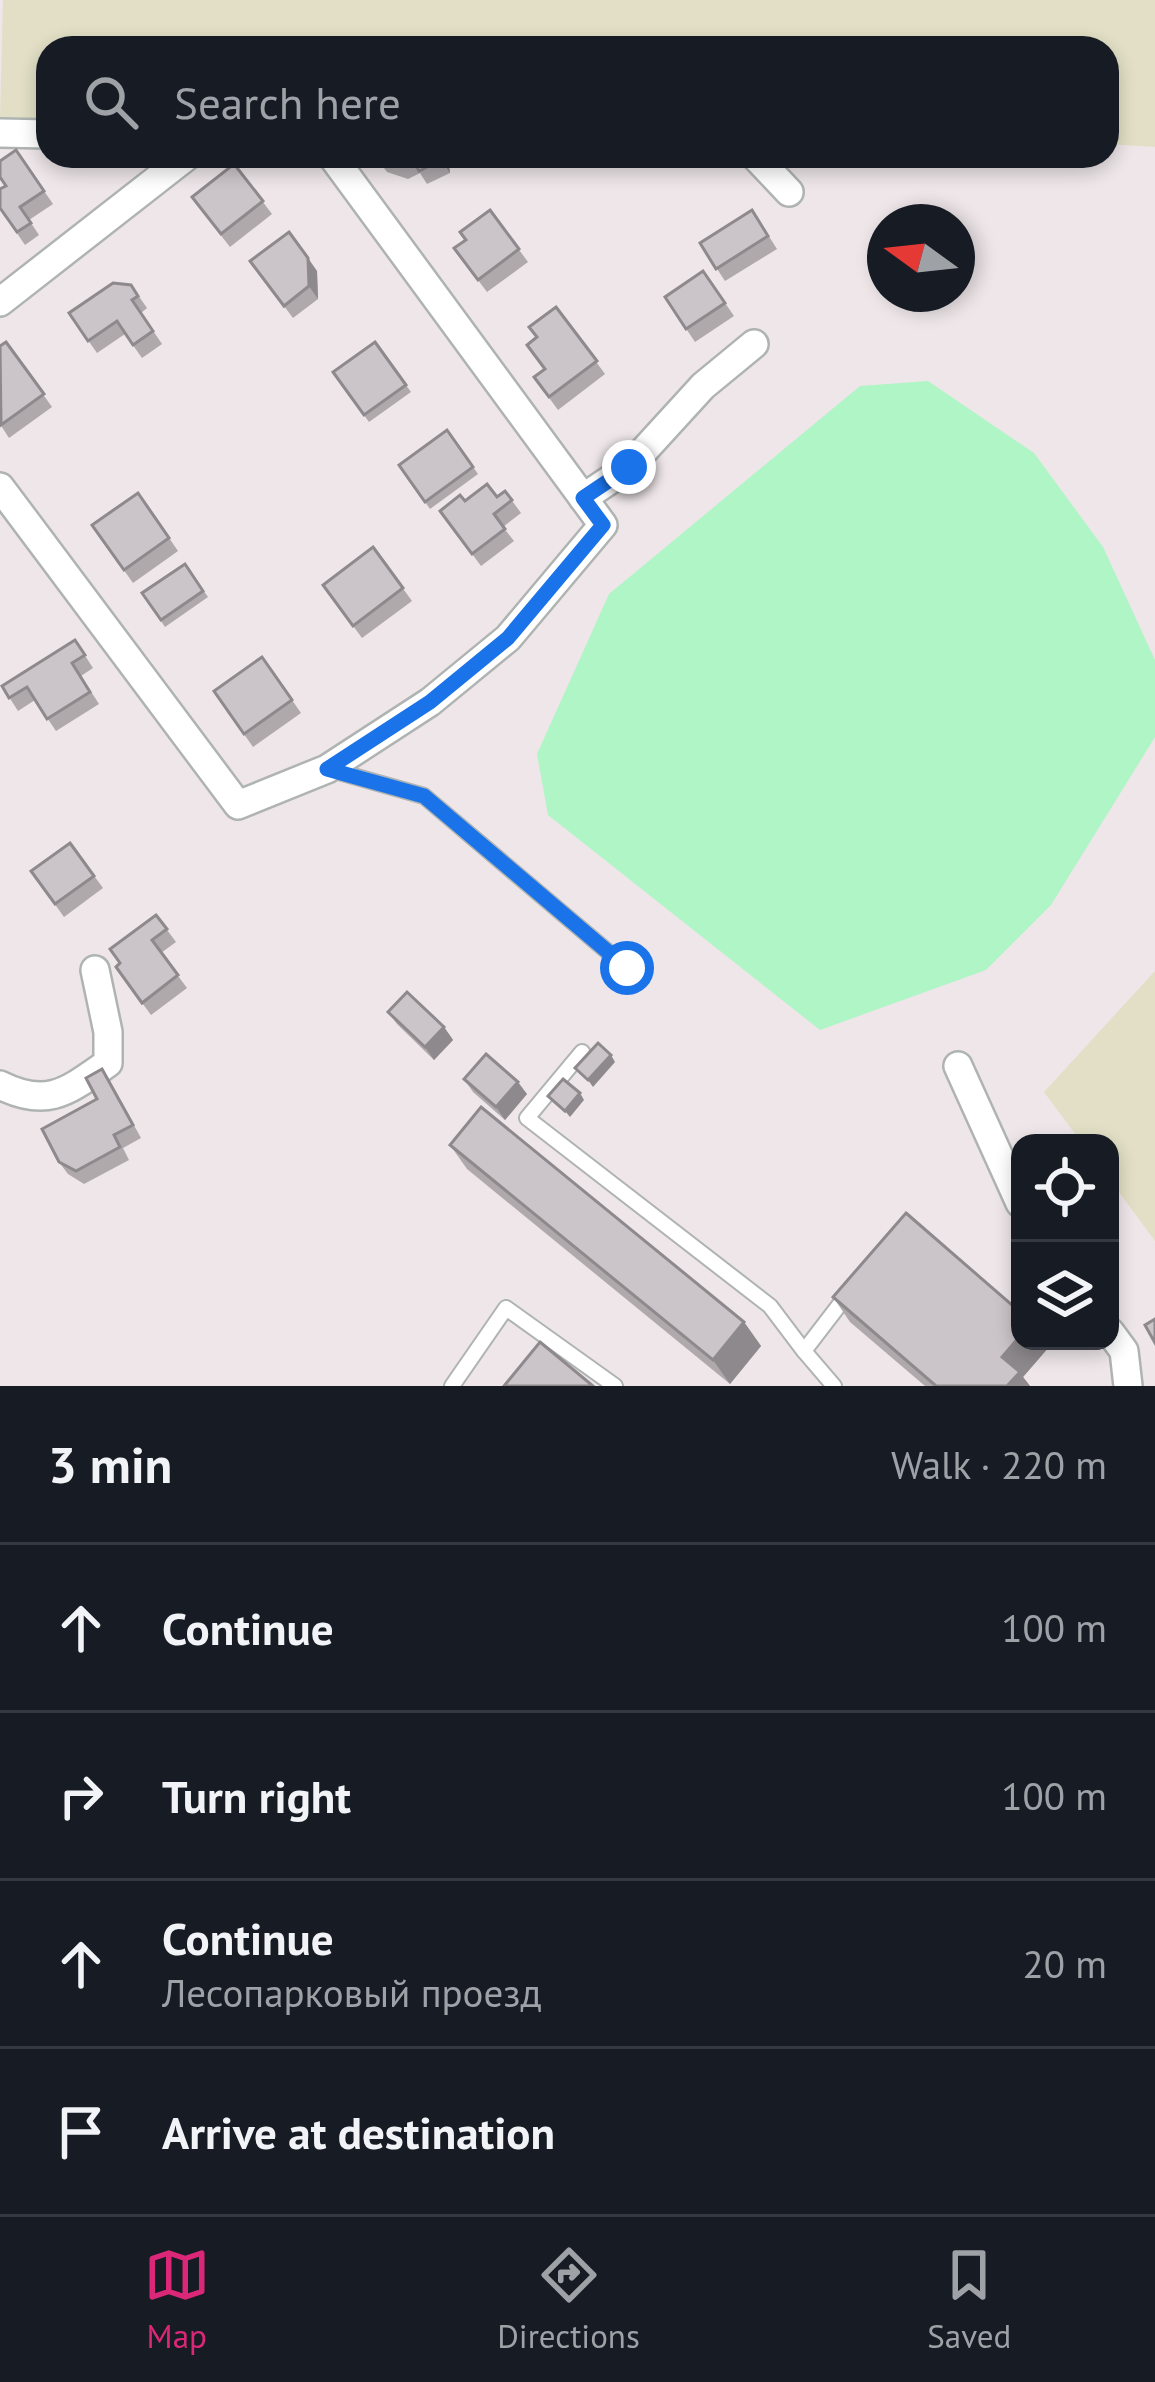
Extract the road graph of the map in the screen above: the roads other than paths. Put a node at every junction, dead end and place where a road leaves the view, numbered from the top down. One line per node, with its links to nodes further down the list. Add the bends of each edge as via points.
1 (0, 133): 2 (street)
2 (36, 134)
3 (165, 168): 7 (street)
4 (341, 168): 10 (street)
5 (766, 168): 6 (street)
6 (789, 192)
7 (0, 302)
8 (754, 344): 10 (street, via 629,467)
9 (0, 487): 11 (street, via 238,805)
10 (583, 498): 11 (street, via 603,525 508,638 430,702)
11 (327, 769): 12 (lane, via 424,796)
12 (627, 968)
13 (95, 970): 16 (street, via 108,1063 63,1094 26,1098)
14 (582, 1052): 20 (lane, via 527,1118 770,1306)
15 (958, 1066): 17 (street)
16 (0, 1085)
17 (1011, 1183)
18 (859, 1280): 20 (lane)
19 (1119, 1344): 24 (street)
20 (804, 1351): 23 (lane)
21 (452, 1386): 22 (lane, via 506,1308)
22 (615, 1386)
23 (834, 1386)
24 (1128, 1386)

